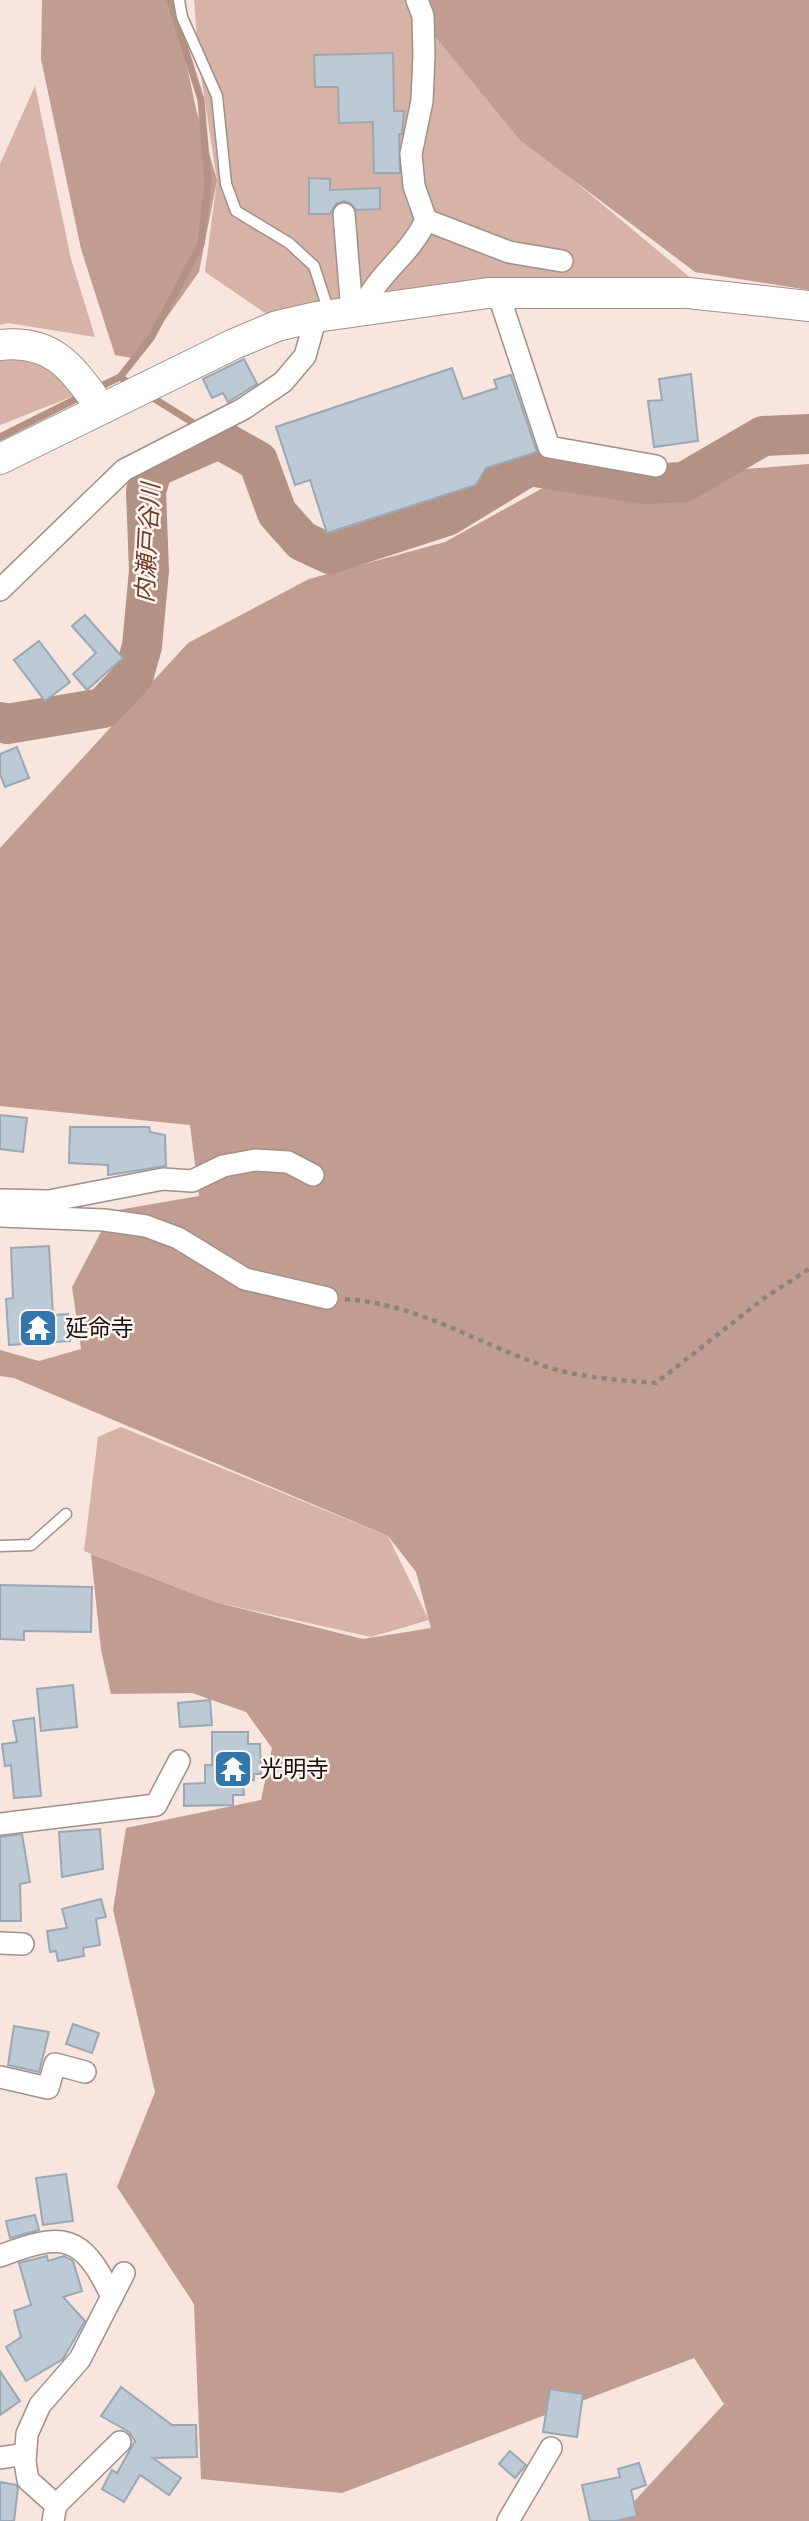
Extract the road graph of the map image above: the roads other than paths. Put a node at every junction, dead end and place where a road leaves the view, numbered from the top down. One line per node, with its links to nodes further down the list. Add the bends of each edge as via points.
1 (179, 0): 8 (lane, via 217,96 226,184 236,211 289,243 314,266)
2 (417, 0): 4 (street, via 423,16 424,55 422,101 411,154 414,186)
3 (344, 214): 8 (street)
4 (426, 220): 5 (street, via 509,252); 8 (street, via 418,239)
5 (562, 261)
6 (498, 293): 7 (street, via 688,293); 8 (street); 12 (street, via 549,447)
7 (809, 306)
8 (340, 314): 10 (street, via 277,326 158,382); 13 (street, via 283,382 124,470)
9 (0, 345): 10 (street, via 45,349)
10 (102, 398): 11 (street)
11 (0, 459)
12 (656, 466)
13 (0, 590)
14 (313, 1175): 15 (street, via 288,1162 255,1160 223,1166 192,1181 163,1179 48,1201)
15 (0, 1200)
16 (0, 1216): 17 (street, via 146,1226 177,1238 244,1279)
17 (327, 1298)
18 (66, 1514): 19 (lane, via 31,1545)
19 (0, 1546)
20 (179, 1761): 21 (street, via 156,1805)
21 (0, 1825)
22 (0, 1943): 23 (street)
23 (23, 1944)
24 (85, 2072): 25 (street, via 55,2064 48,2088)
25 (0, 2077)
26 (0, 2256): 28 (street, via 38,2241 67,2242 88,2254)
27 (124, 2273): 28 (street)
28 (112, 2297): 31 (street, via 80,2359 40,2405 27,2434)
29 (120, 2442): 33 (street)
30 (551, 2448): 34 (street)
31 (25, 2454): 32 (street); 33 (street, via 28,2480)
32 (0, 2458)
33 (55, 2513)
34 (508, 2521)

